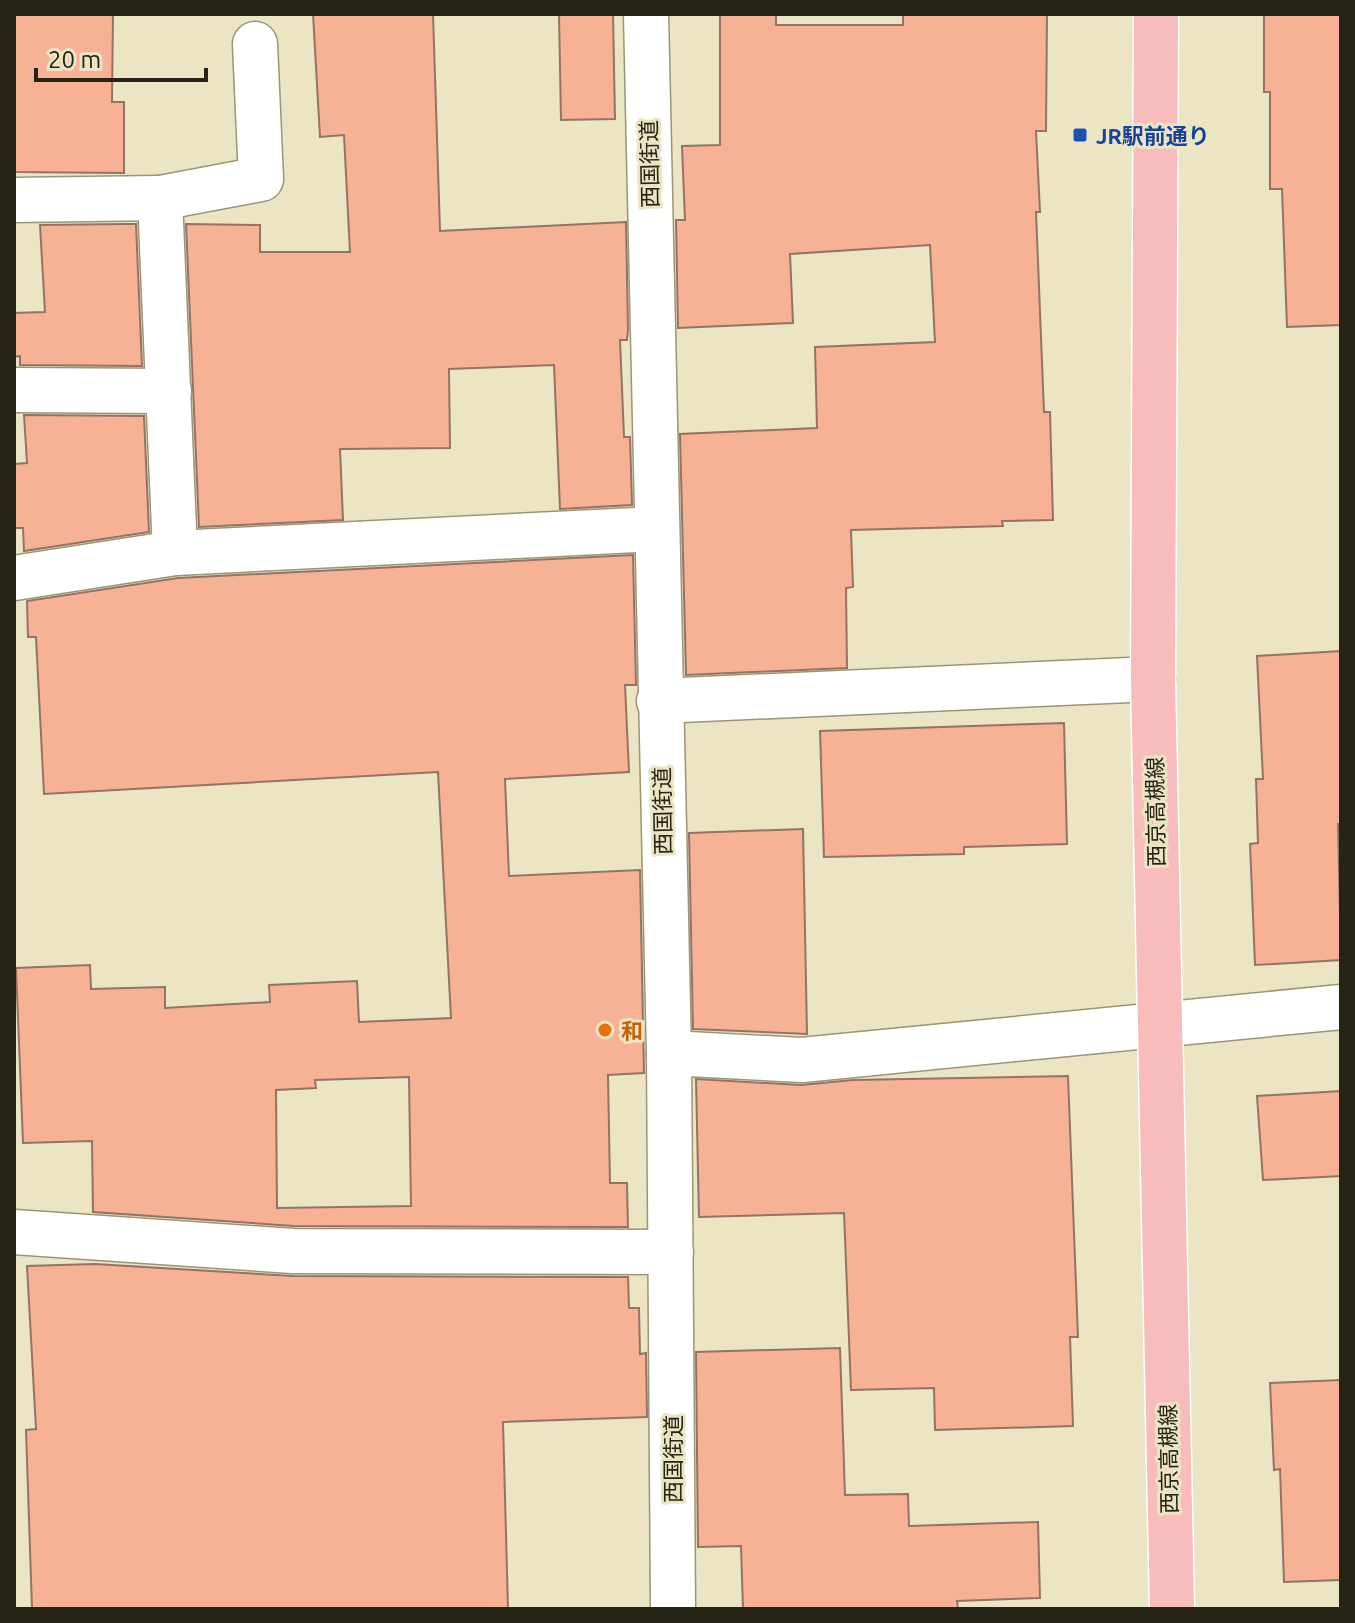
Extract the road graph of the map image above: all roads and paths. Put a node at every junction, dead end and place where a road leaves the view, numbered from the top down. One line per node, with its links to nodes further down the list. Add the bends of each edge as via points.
1 (646, 14): 8 (street, 西国街道)
2 (1156, 14): 11 (main road, 西京高槻線)
3 (255, 44): 4 (street, via 261,179)
4 (160, 198): 5 (street); 7 (street)
5 (14, 200)
6 (14, 390): 7 (street)
7 (169, 391): 9 (street)
8 (656, 529): 9 (street); 12 (street, 西国街道)
9 (175, 553): 10 (street)
10 (14, 578)
11 (1153, 679): 12 (street); 14 (main road, 西京高槻線)
12 (659, 701): 15 (street, 西国街道)
13 (1341, 1007): 14 (street)
14 (1160, 1024): 15 (street, via 802,1060); 19 (main road, 西京高槻線)
15 (669, 1053): 17 (street, 西国街道)
16 (14, 1232): 17 (street, via 293,1251)
17 (671, 1252): 18 (street, 西国街道)
18 (673, 1609)
19 (1172, 1609)

